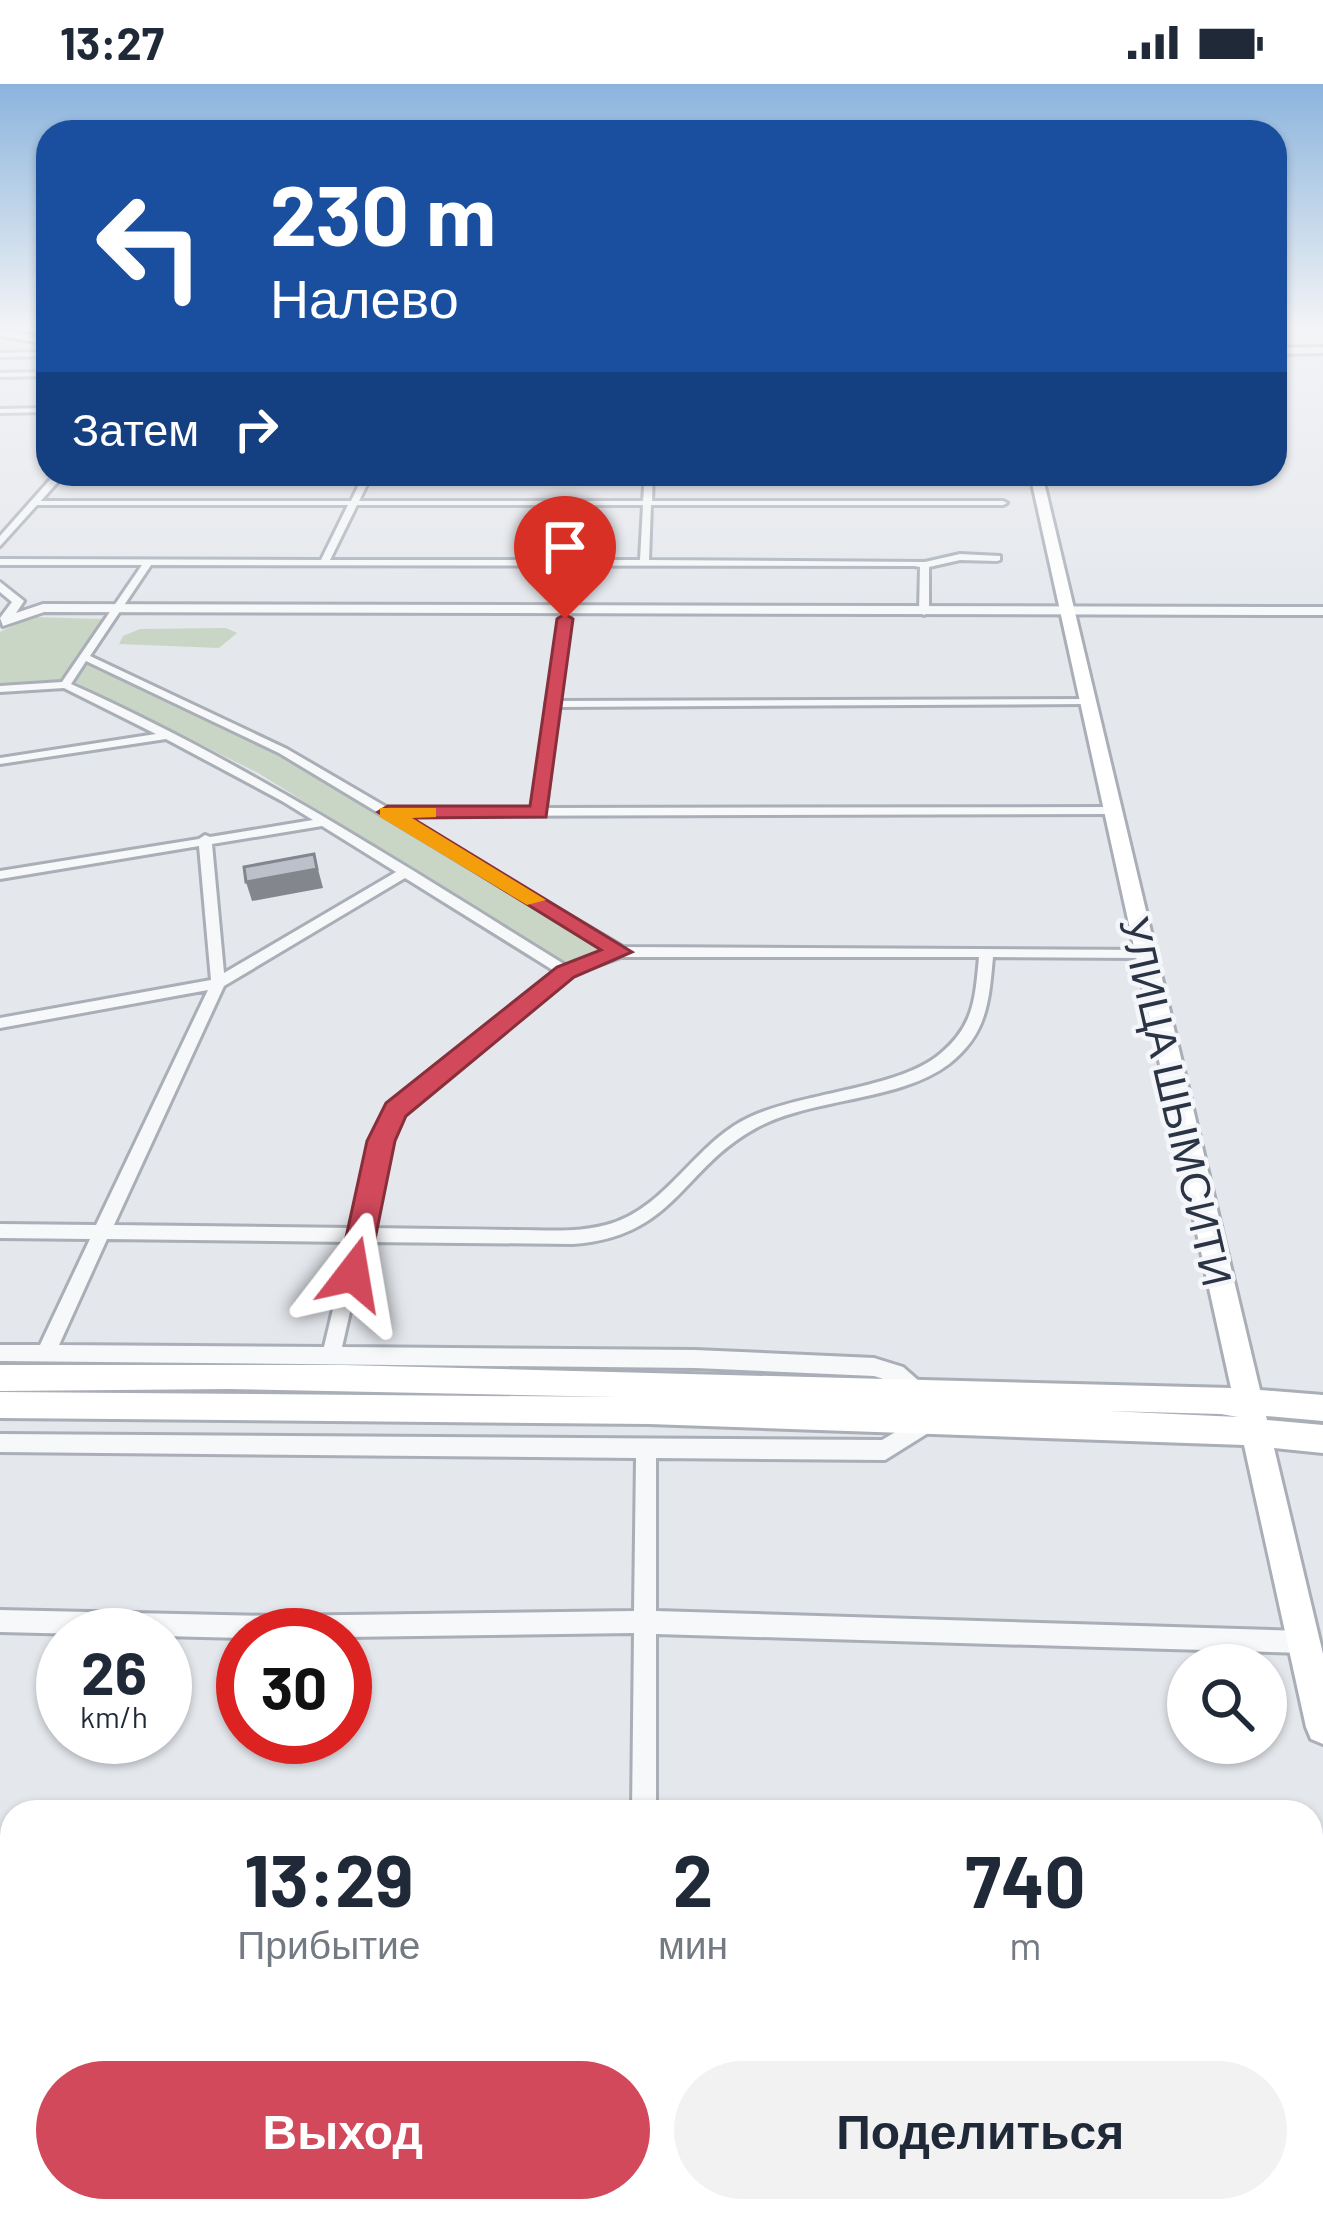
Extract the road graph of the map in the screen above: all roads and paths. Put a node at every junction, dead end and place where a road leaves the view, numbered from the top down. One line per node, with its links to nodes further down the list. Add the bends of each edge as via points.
1 (50, 486): 7 (street)
2 (362, 486): 5 (street)
3 (648, 486): 6 (street)
4 (1039, 486): 23 (main road, УЛИЦА ШЫМСИТИ)
5 (355, 502): 6 (street); 7 (street); 13 (street)
6 (647, 502): 8 (street); 14 (street)
7 (36, 503): 9 (street)
8 (1003, 503)
9 (0, 543)
10 (997, 557): 15 (street)
11 (0, 562): 12 (street)
12 (148, 562): 13 (street); 19 (street)
13 (324, 563): 14 (street)
14 (644, 563): 15 (street)
15 (925, 565): 22 (street)
16 (0, 586): 17 (street)
17 (18, 601): 18 (street); 24 (street)
18 (44, 608): 19 (street); 24 (street)
19 (116, 608): 20 (street); 25 (street)
20 (566, 610): 22 (street); 29 (street)
21 (1323, 611): 23 (street)
22 (924, 612): 23 (street)
23 (1066, 612): 28 (main road, УЛИЦА ШЫМСИТИ)
24 (1, 623)
25 (83, 656): 26 (street); 33 (street, via 283,751)
26 (65, 685): 27 (street); 30 (street)
27 (0, 689)
28 (1084, 701): 29 (street); 32 (main road, УЛИЦА ШЫМСИТИ)
29 (551, 704): 34 (street)
30 (168, 736): 31 (street); 35 (street)
31 (0, 761)
32 (1114, 810): 34 (street); 40 (main road, УЛИЦА ШЫМСИТИ)
33 (388, 812): 34 (street); 39 (street)
34 (539, 812)
35 (325, 822): 36 (street); 37 (street)
36 (206, 839): 38 (street); 43 (street)
37 (405, 872): 42 (street); 43 (street)
38 (0, 875)
39 (620, 952): 41 (street); 42 (street)
40 (1143, 952): 41 (street); 52 (main road, УЛИЦА ШЫМСИТИ)
41 (986, 956): 47 (street, via 988,992 977,1028 942,1063 899,1084 754,1122 617,1229 579,1237)
42 (566, 972): 47 (street, via 395,1110)
43 (218, 983): 44 (street); 46 (street)
44 (0, 1023)
45 (0, 1231): 46 (street)
46 (104, 1231): 47 (street); 49 (street)
47 (364, 1233): 50 (street)
48 (0, 1353): 49 (street)
49 (44, 1354): 50 (street)
50 (331, 1355): 55 (street, via 874,1367 896,1373)
51 (0, 1378): 55 (main road, via 650,1384)
52 (1247, 1400): 54 (main road); 55 (main road); 56 (main road, УЛИЦА ШЫМСИТИ)
53 (0, 1405): 55 (main road)
54 (1323, 1408)
55 (924, 1409): 56 (main road); 59 (street, via 885,1450)
56 (1256, 1432): 57 (main road); 62 (main road, УЛИЦА ШЫМСИТИ)
57 (1323, 1439)
58 (2, 1447): 59 (street)
59 (646, 1452): 61 (street)
60 (0, 1622): 61 (street)
61 (646, 1622): 62 (street); 64 (street)
62 (1303, 1642): 63 (main road, УЛИЦА ШЫМСИТИ)
63 (1323, 1727)
64 (644, 1800)

